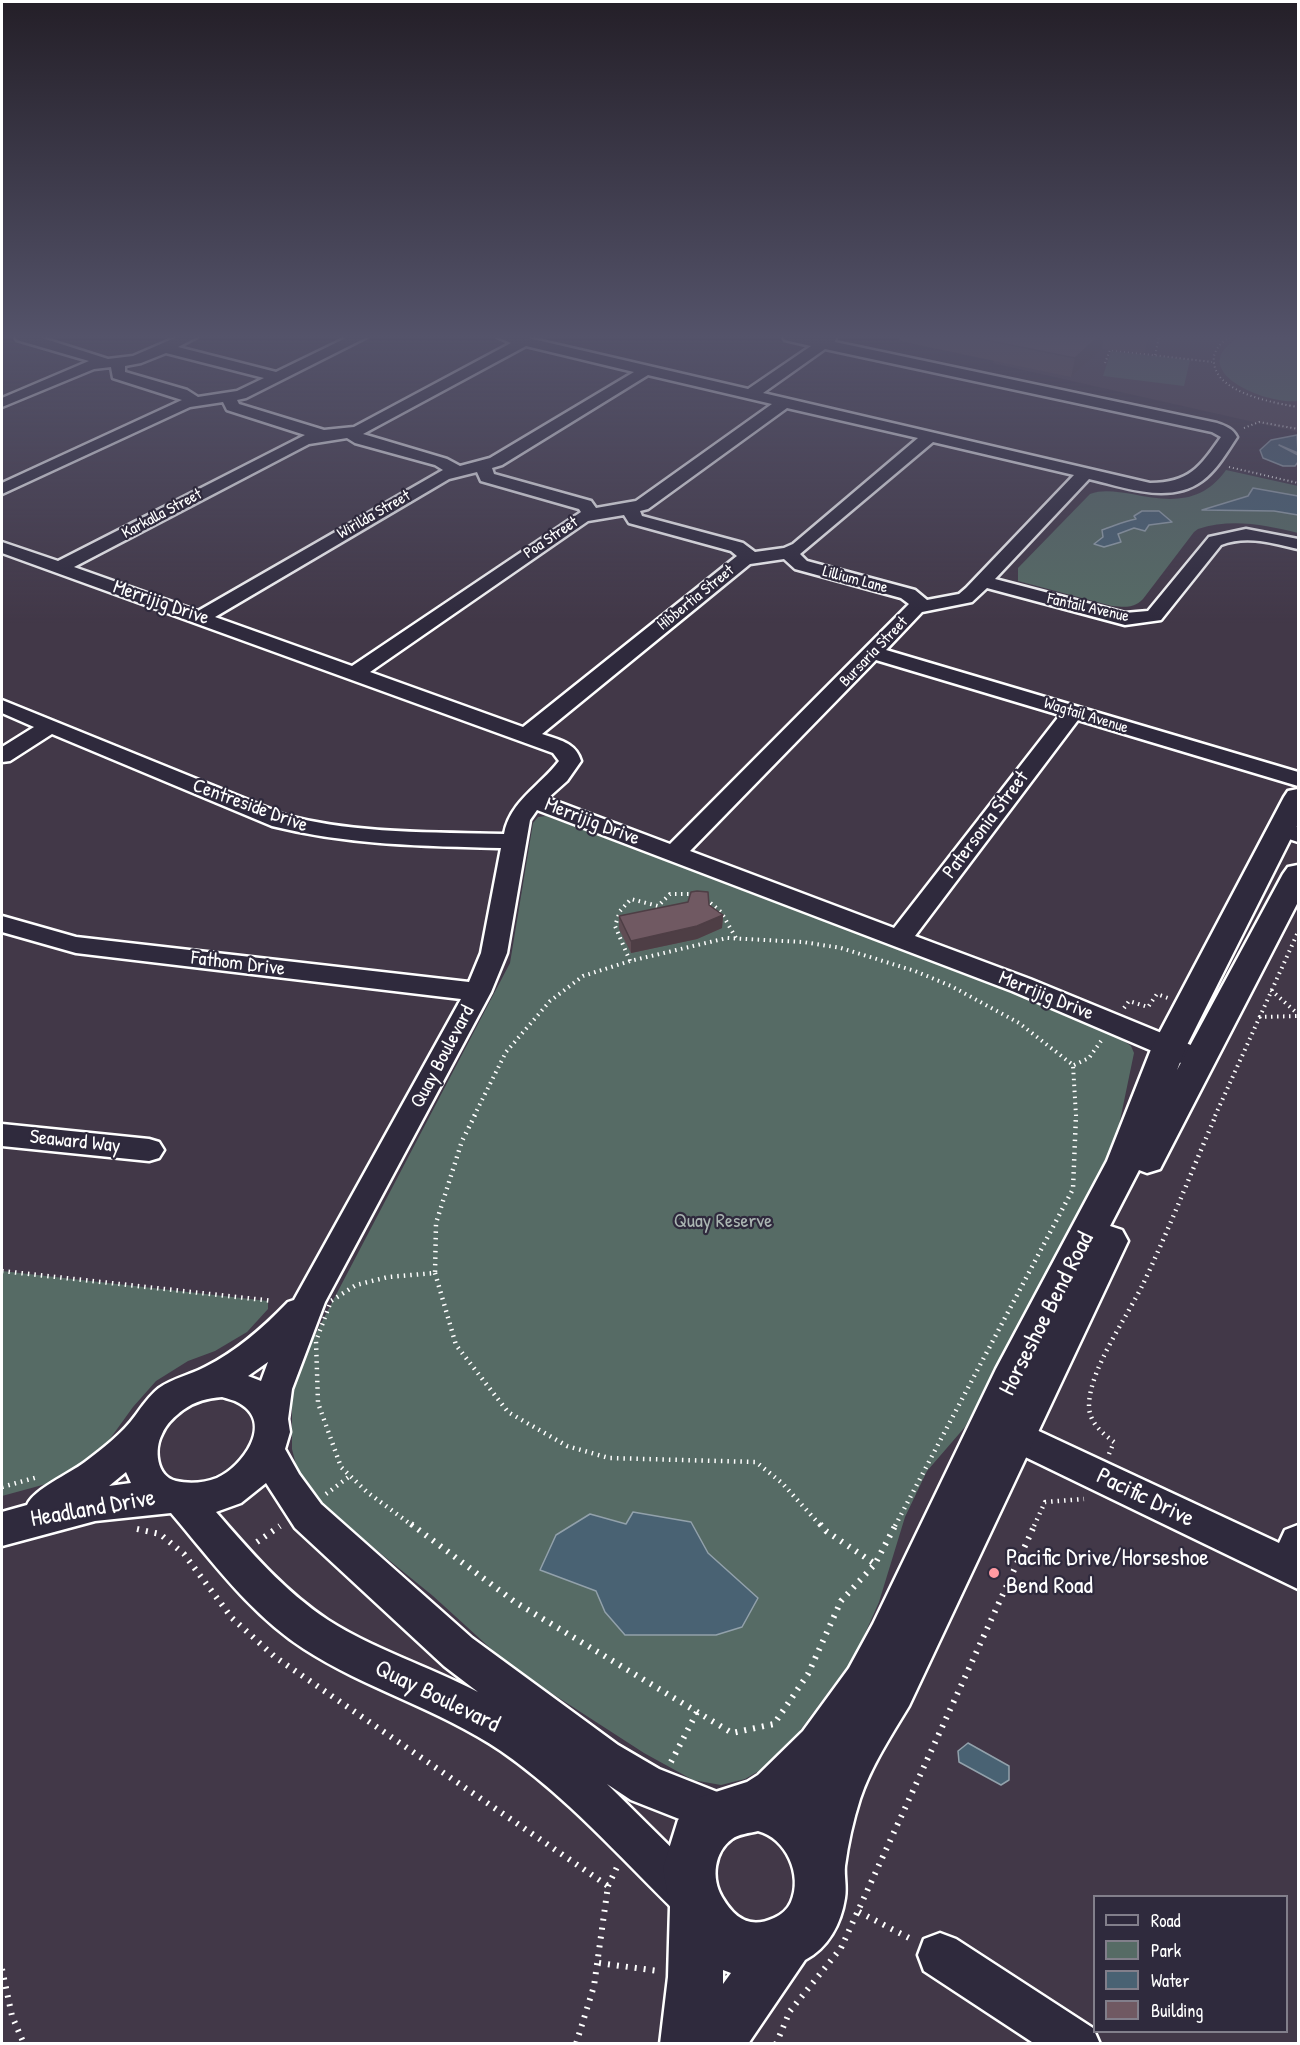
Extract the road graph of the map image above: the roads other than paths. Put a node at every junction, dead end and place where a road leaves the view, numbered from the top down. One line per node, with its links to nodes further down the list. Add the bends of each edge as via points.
1 (125, 432): 13 (street)
2 (314, 432): 8 (street)
3 (544, 432): 10 (street, Wirilda Street)
4 (742, 432): 14 (street, Poa Street)
5 (909, 432): 9 (street)
6 (1234, 432): 12 (street, via 1199,476 1185,485 1150,488)
7 (350, 433): 8 (street, Karkalla Street); 11 (street)
8 (322, 435): 20 (street, Karkalla Street, via 303,441)
9 (929, 437): 12 (street); 18 (street, Hibbertia Street, via 799,548)
10 (483, 466): 11 (street, Wirilda Street); 15 (street, via 487,477 585,505)
11 (456, 470): 23 (street, Wirilda Street)
12 (1084, 474): 21 (street, Bursaria Street)
13 (2, 489)
14 (631, 509): 15 (street, Poa Street); 19 (street, via 635,519 737,547)
15 (591, 514): 25 (street, Poa Street)
16 (1299, 544): 21 (street, Fantail Avenue, via 1248,534 1225,536 1215,541 1161,610 1141,618 1107,615)
17 (2, 547): 20 (street, Merrijig Drive)
18 (788, 553): 19 (street, Hibbertia Street); 22 (street, Lillium Lane, via 801,565 908,594)
19 (750, 557): 29 (street, Hibbertia Street)
20 (60, 567): 23 (street, Merrijig Drive)
21 (984, 582): 22 (street, Bursaria Street, via 964,598)
22 (922, 606): 24 (street, Bursaria Street)
23 (201, 617): 25 (street, Merrijig Drive)
24 (874, 653): 27 (street, Wagtail Avenue); 36 (street, Bursaria Street)
25 (355, 673): 29 (street, Merrijig Drive)
26 (2, 706): 28 (street, Centreside Drive)
27 (1073, 712): 31 (street, Wagtail Avenue); 39 (street, Patersonia Street)
28 (50, 726): 30 (street); 35 (street, Centreside Drive, via 306,829)
29 (527, 735): 33 (street, Merrijig Drive, via 561,748 570,761)
30 (2, 756)
31 (1299, 779)
32 (1299, 797): 34 (street, Horseshoe Bend Road)
33 (534, 800): 35 (street, Quay Boulevard, via 521,814); 36 (street, Merrijig Drive)
34 (1290, 832): 41 (street, Horseshoe Bend Road)
35 (513, 841): 40 (street, Quay Boulevard, via 494,953)
36 (674, 853): 39 (street, Merrijig Drive)
37 (1299, 874): 41 (street, Horseshoe Bend Road)
38 (2, 924): 40 (street, Fathom Drive, via 76,945)
39 (900, 938): 41 (street, Merrijig Drive, via 1050,996)
40 (478, 992): 44 (street, Quay Boulevard)
41 (1184, 1054): 47 (street, Horseshoe Bend Road, via 1158,1136)
42 (2, 1135): 43 (street, Seaward Way)
43 (149, 1150)
44 (320, 1301): 45 (street, Quay Boulevard, via 246,1362); 48 (street, Quay Boulevard, via 275,1389)
45 (203, 1384): 46 (street, Quay Boulevard, via 169,1401); 48 (street, Quay Boulevard, via 222,1382 254,1392 265,1402)
46 (145, 1429): 49 (street, Quay Boulevard, via 140,1446 142,1469 155,1488); 50 (street, Headland Drive, via 88,1482)
47 (1004, 1430): 51 (street, Pacific Drive); 52 (street, Horseshoe Bend Road, via 866,1685 821,1749 776,1793); 53 (street, Horseshoe Bend Road, via 892,1689 852,1757 829,1814)
48 (270, 1434): 49 (street, Quay Boulevard, via 258,1469 243,1483 224,1494 203,1499); 52 (street, Quay Boulevard, via 278,1473 303,1510 459,1652 604,1760 646,1785)
49 (176, 1498): 50 (street, Headland Drive, via 95,1504); 54 (street, Quay Boulevard, via 218,1570 342,1650 433,1691 515,1737 552,1764 609,1816)
50 (9, 1526)
51 (1296, 1560)
52 (739, 1809): 53 (street, via 775,1809 790,1819 804,1832); 54 (street, via 703,1828 692,1849 688,1873)
53 (819, 1867): 55 (street, via 820,1891 814,1913 801,1932)
54 (694, 1904): 55 (street, via 708,1928 744,1950 764,1951); 57 (street, via 696,1977)
55 (784, 1944): 58 (street)
56 (940, 1955): 59 (street)
57 (688, 2043)
58 (714, 2043)
59 (1077, 2043)

